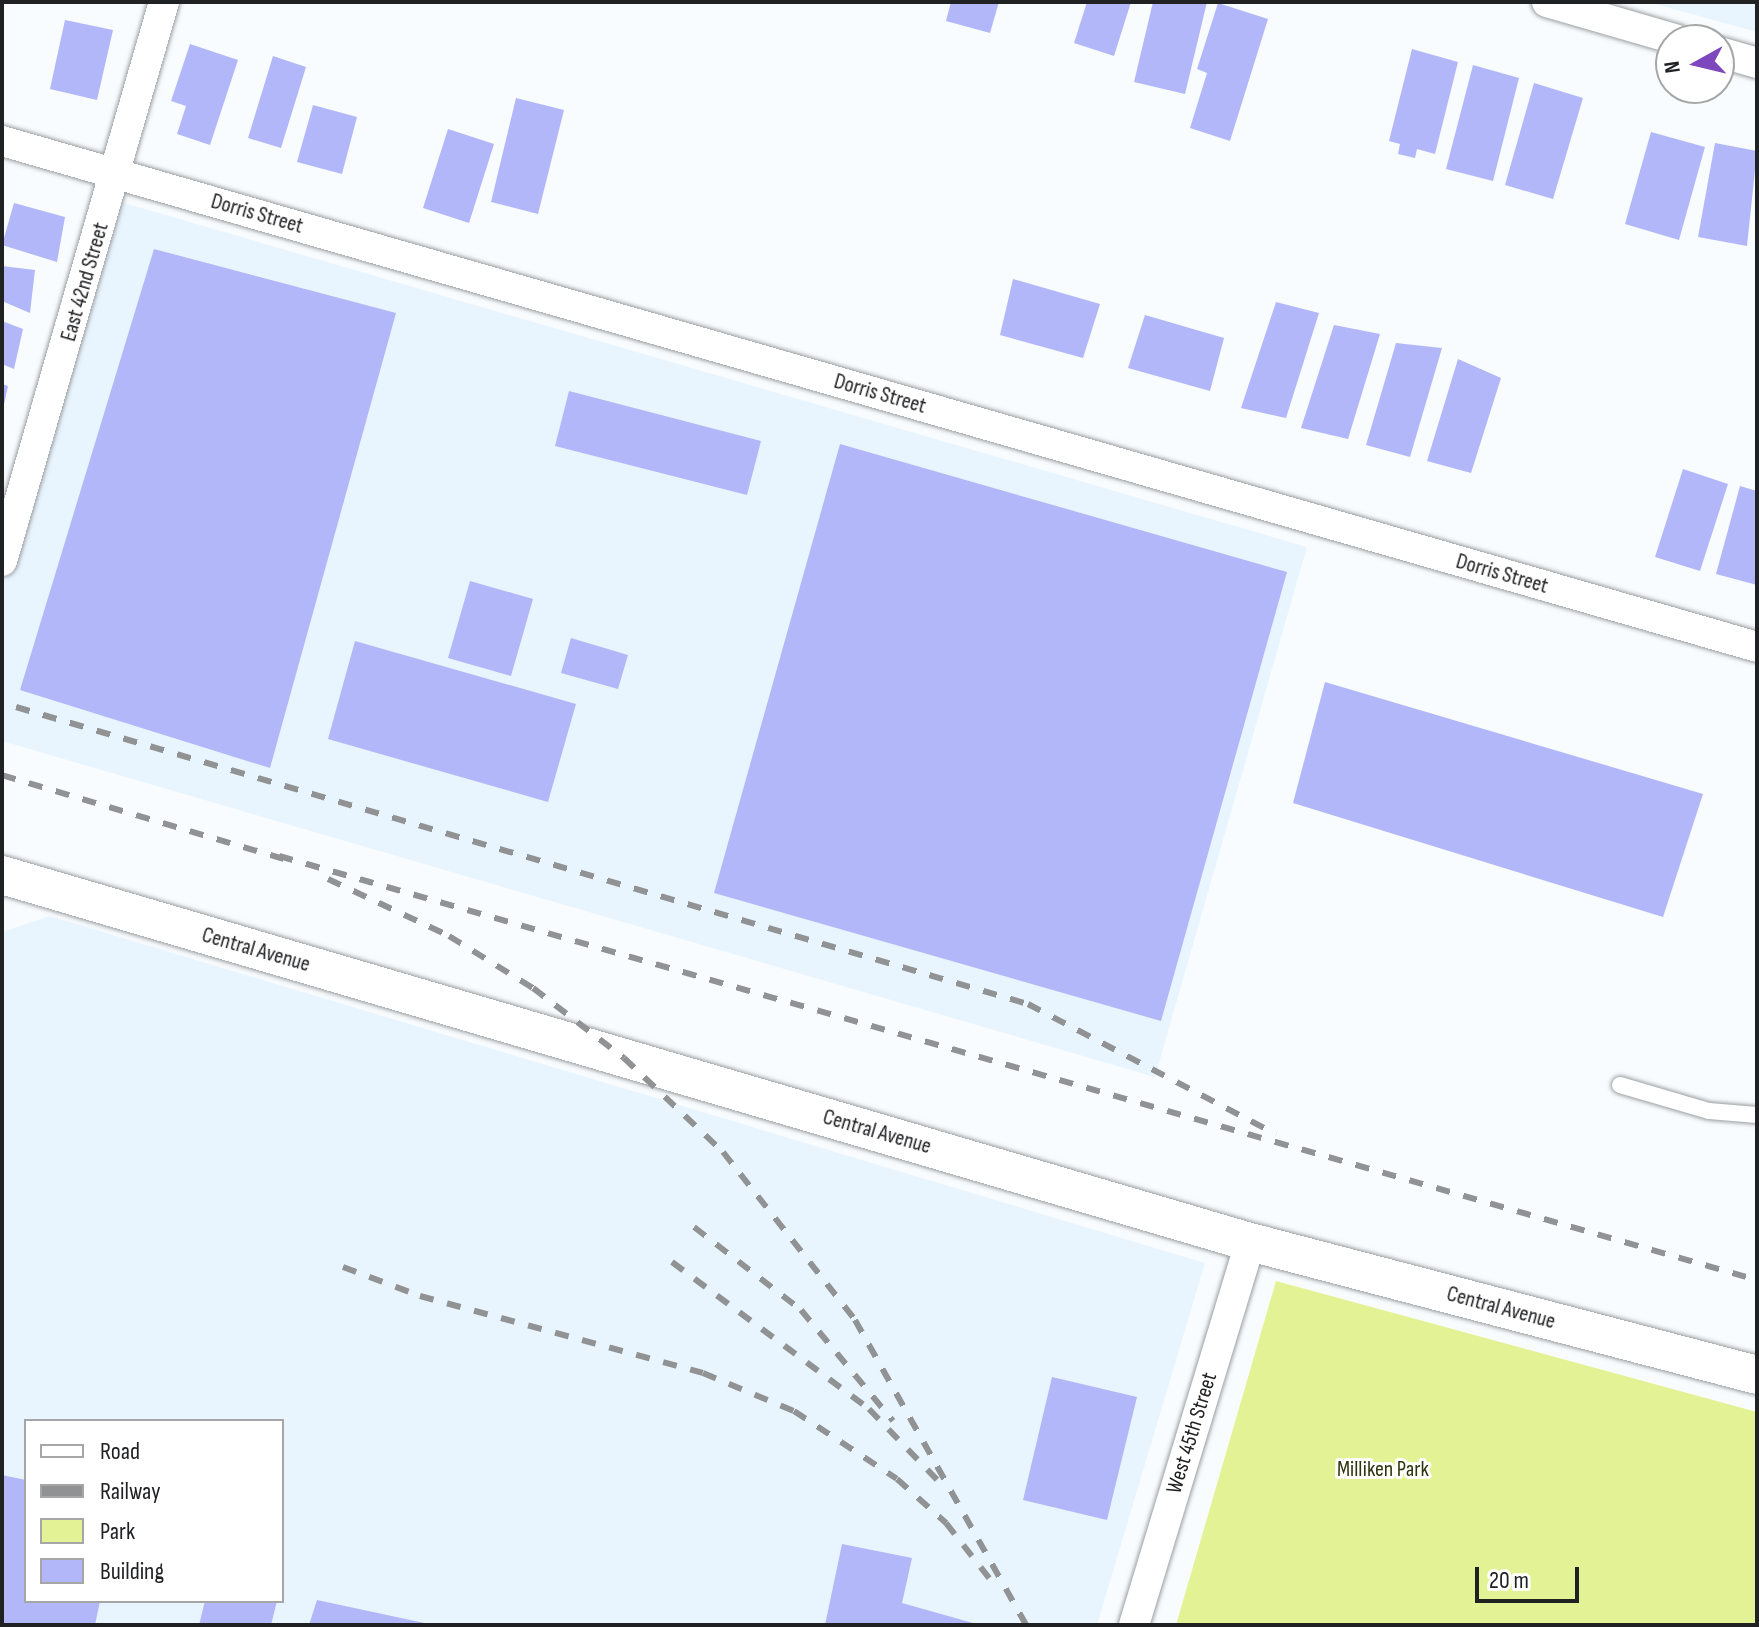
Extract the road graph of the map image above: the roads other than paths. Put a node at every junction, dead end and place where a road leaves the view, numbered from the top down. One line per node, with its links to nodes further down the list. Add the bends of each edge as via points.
1 (164, 2): 7 (street, East 42nd Street)
2 (1547, 2): 3 (street)
3 (1655, 33)
4 (1735, 57): 5 (street)
5 (1757, 63)
6 (2, 141): 7 (street, Dorris Street)
7 (114, 172): 8 (street, East 42nd Street); 9 (street, Dorris Street)
8 (2, 561)
9 (1757, 647)
10 (5, 880): 13 (street, Central Avenue)
11 (1620, 1085): 12 (lane, via 1709,1111)
12 (1757, 1115)
13 (1250, 1242): 14 (street, Central Avenue); 15 (street, West 45th Street)
14 (1757, 1375)
15 (1134, 1625)

